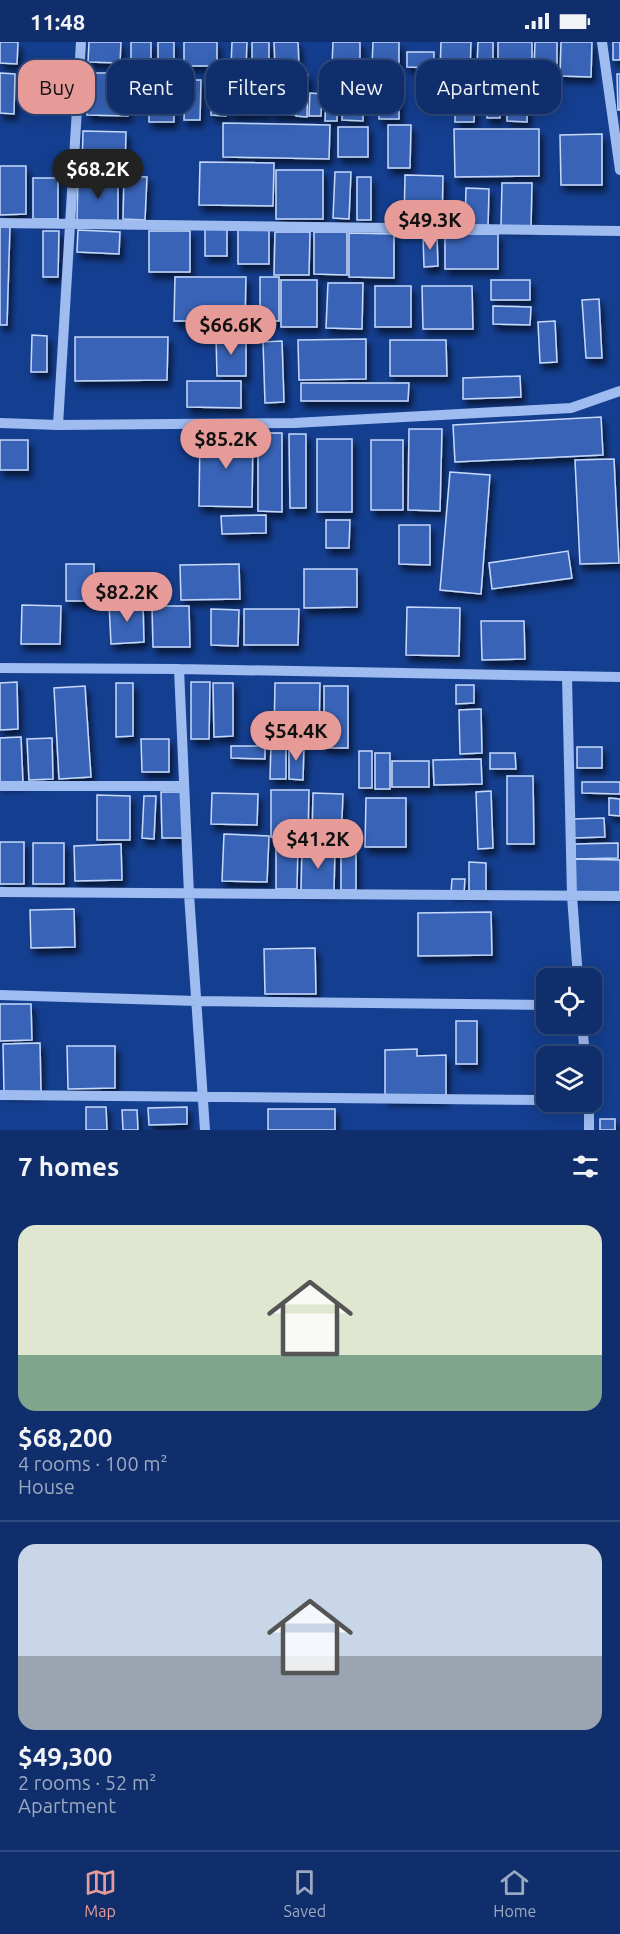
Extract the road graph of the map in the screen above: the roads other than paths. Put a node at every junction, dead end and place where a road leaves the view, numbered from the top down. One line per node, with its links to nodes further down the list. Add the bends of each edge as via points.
1 (81, 42): 5 (street)
2 (602, 42): 3 (street)
3 (620, 170)
4 (0, 223): 5 (street)
5 (70, 224): 6 (street); 9 (street)
6 (620, 231)
7 (620, 391): 9 (street, via 571,408 294,423)
8 (0, 423): 9 (street)
9 (58, 425)
10 (0, 668): 11 (street)
11 (179, 669): 12 (street); 15 (street)
12 (567, 677): 13 (street); 18 (street)
13 (620, 677)
14 (0, 786): 15 (street)
15 (184, 786): 17 (street)
16 (0, 892): 17 (street)
17 (189, 894): 18 (street); 22 (street)
18 (572, 896): 19 (street); 20 (street)
19 (620, 897)
20 (577, 968)
21 (0, 995): 22 (street)
22 (197, 1001): 23 (street); 25 (street)
23 (536, 1005)
24 (0, 1095): 25 (street)
25 (203, 1099): 26 (street); 28 (street)
26 (536, 1100)
27 (589, 1112): 29 (street)
28 (205, 1130)
29 (589, 1130)

